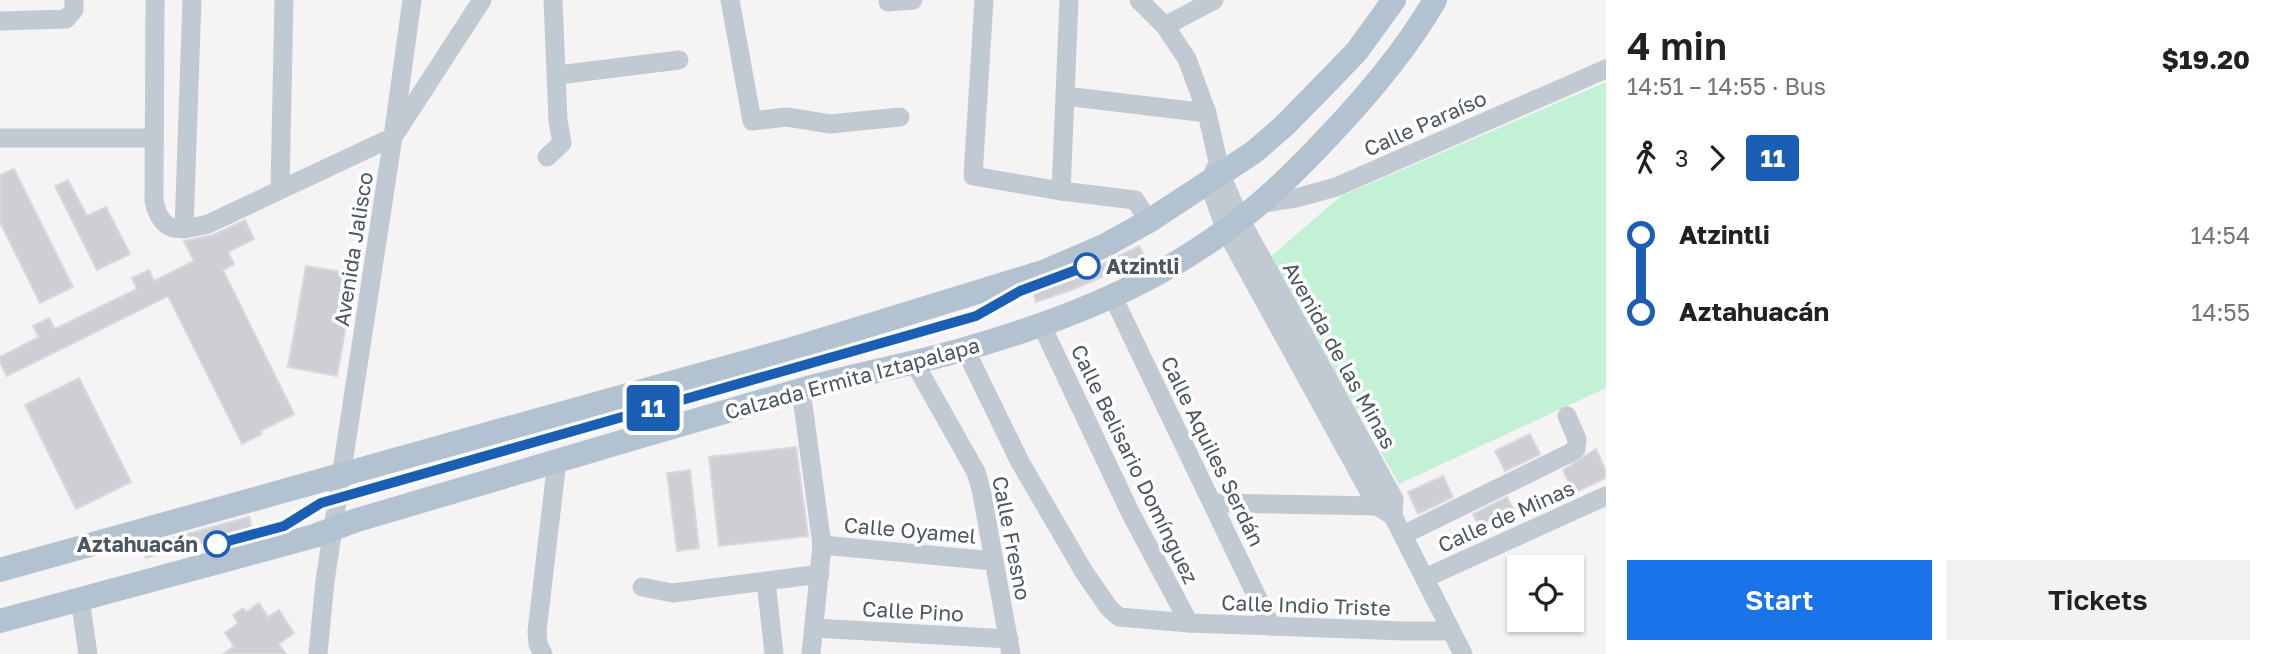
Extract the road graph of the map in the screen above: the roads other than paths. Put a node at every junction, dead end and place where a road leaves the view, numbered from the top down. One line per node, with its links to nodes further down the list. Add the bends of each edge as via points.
1 (155, 0): 27 (street)
2 (192, 0): 34 (street)
3 (284, 0): 30 (street)
4 (412, 0): 25 (street)
5 (482, 0): 25 (street, Avenida Jalisco)
6 (553, 0): 21 (street)
7 (730, 0): 24 (street, via 752,121 787,117 830,124)
8 (914, 0): 15 (street)
9 (984, 0): 31 (street, via 973,176)
10 (1069, 0): 22 (street)
11 (1139, 0): 18 (street, Avenida de las Minas)
12 (1214, 0): 18 (street)
13 (1394, 0): 29 (main road, Calzada Ermita Iztapalapa, via 1357,51 1310,100 1254,152)
14 (1435, 0): 32 (main road, Calzada Ermita Iztapalapa, via 1364,98 1292,175)
15 (888, 2)
16 (74, 5): 17 (street, via 60,21)
17 (0, 22)
18 (1165, 26): 23 (street, Avenida de las Minas, via 1187,59)
19 (679, 60): 21 (street)
20 (1606, 69): 32 (street, Calle Paraíso, via 1336,187)
21 (558, 75): 28 (street, via 562,144)
22 (1065, 96): 23 (street); 31 (street)
23 (1207, 113): 29 (street, Avenida de las Minas)
24 (900, 117)
25 (393, 136): 30 (street); 42 (street, Avenida Jalisco)
26 (0, 138): 27 (street)
27 (154, 138): 34 (street, via 158,218 169,227)
28 (547, 157)
29 (1216, 173): 32 (street, Avenida de las Minas); 33 (main road, Calzada Ermita Iztapalapa)
30 (280, 188): 34 (street, via 208,224)
31 (1061, 191): 33 (street, via 1135,201)
32 (1242, 218): 35 (main road, Calzada Ermita Iztapalapa, via 1156,275); 45 (street, Avenida de las Minas)
33 (1149, 221): 42 (main road, Calzada Ermita Iztapalapa, via 1043,272)
34 (184, 229)
35 (1113, 297): 36 (main road, Calzada Ermita Iztapalapa); 44 (street, Calle Aquiles Serdán)
36 (1041, 324): 37 (main road, Calzada Ermita Iztapalapa); 57 (street, Calle Belisario Domínguez, via 1130,512)
37 (965, 349): 38 (main road, Calzada Ermita Iztapalapa); 57 (street, Calle Indio Triste, via 1020,462 1109,608 1119,617)
38 (914, 362): 39 (main road, Calzada Ermita Iztapalapa); 49 (street, Calle Fresno, via 976,472)
39 (802, 390): 41 (main road, Calzada Ermita Iztapalapa); 48 (street)
40 (1567, 416): 47 (street, via 1578,444 1572,452)
41 (556, 461): 46 (main road, Calzada Ermita Iztapalapa); 64 (street, via 537,631)
42 (341, 476): 46 (street, Avenida Jalisco); 50 (main road, Calzada Ermita Iztapalapa)
43 (1606, 496): 52 (street, Calle de Minas)
44 (1214, 503): 45 (street); 58 (street, Calle Aquiles Serdán)
45 (1388, 507): 47 (street, Avenida de las Minas)
46 (333, 528): 55 (main road, Calzada Ermita Iztapalapa); 63 (street, Avenida Jalisco)
47 (1403, 535): 52 (street, Avenida de las Minas)
48 (822, 545): 49 (street, Calle Oyamel); 51 (street)
49 (994, 561): 61 (street, Calle Fresno)
50 (0, 570)
51 (820, 574): 53 (street); 59 (street)
52 (1425, 578): 60 (street, Avenida de las Minas)
53 (766, 581): 54 (street, via 673,593); 65 (street)
54 (642, 587)
55 (80, 599): 56 (main road, Calzada Ermita Iztapalapa); 62 (street)
56 (0, 621)
57 (1189, 623): 58 (street, Calle Indio Triste)
58 (1271, 626): 60 (street, Calle Indio Triste)
59 (814, 628): 61 (street, Calle Pino); 66 (street)
60 (1451, 631): 67 (street, Avenida de las Minas)
61 (1010, 647)
62 (88, 654)
63 (318, 654)
64 (543, 654)
65 (774, 654)
66 (811, 654)
67 (1463, 654)

